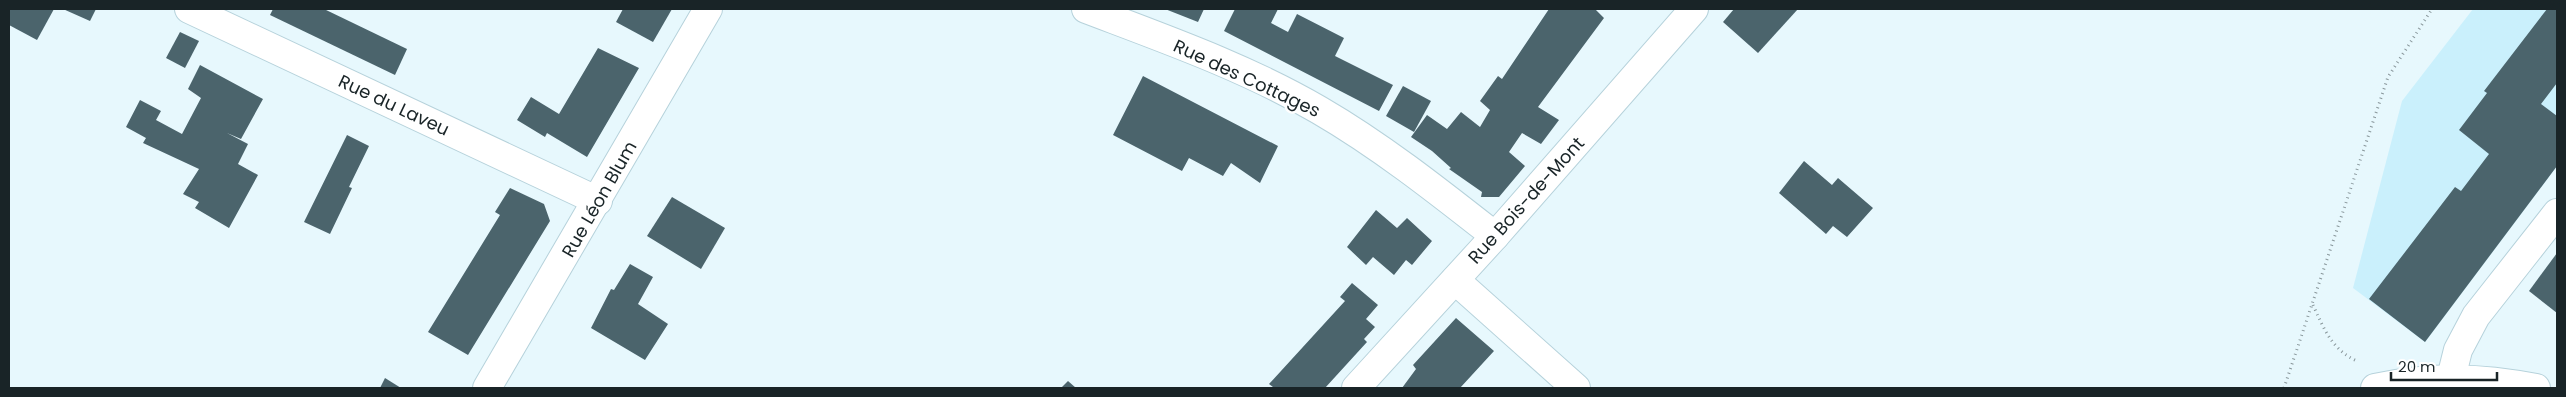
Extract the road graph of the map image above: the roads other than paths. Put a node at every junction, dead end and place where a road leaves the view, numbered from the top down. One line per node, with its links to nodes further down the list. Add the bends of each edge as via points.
1 (189, 9): 5 (street, Rue du Laveu)
2 (708, 9): 5 (street, Rue Léon Blum)
3 (1086, 9): 7 (street, Rue des Cottages, via 1230,65 1320,111)
4 (1694, 9): 7 (street, Rue Bois-de-Mont)
5 (598, 201): 10 (street, Rue Léon Blum)
6 (2557, 213): 9 (street, via 2476,316 2458,350)
7 (1495, 236): 8 (street, Rue Bois-de-Mont)
8 (1454, 280): 11 (street, Rue Bois-de-Mont); 12 (street)
9 (2451, 378): 13 (street); 14 (street, via 2485,379)
10 (487, 388)
11 (1356, 388)
12 (1576, 388)
13 (2375, 388)
14 (2536, 388)

